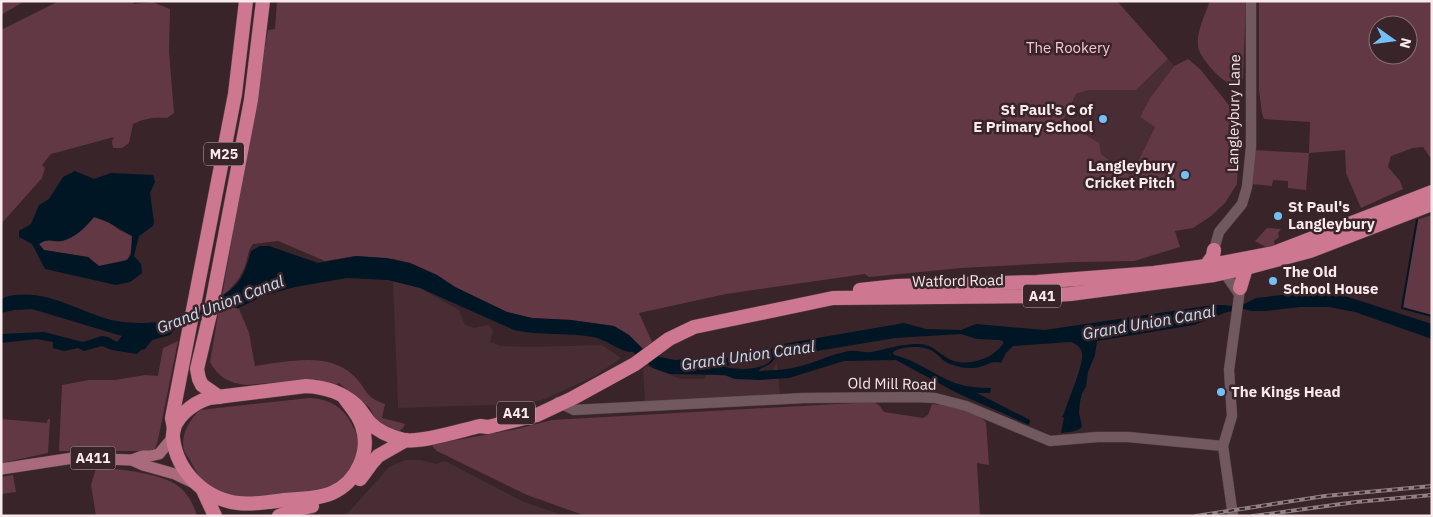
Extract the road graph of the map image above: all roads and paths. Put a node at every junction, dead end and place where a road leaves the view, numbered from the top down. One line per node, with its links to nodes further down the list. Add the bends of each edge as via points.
1 (246, 1): 14 (highway, M25, via 235,94 172,418)
2 (263, 1): 11 (highway, M25, via 251,100 197,371 202,385)
3 (1251, 1): 6 (street, Langleybury Lane, via 1251,147 1247,187 1242,204 1219,232)
4 (1432, 192): 7 (highway, Watford Road / A41, via 1274,253)
5 (1432, 204): 8 (highway, Watford Road / A41, via 1310,251)
6 (1215, 248): 7 (highway, via 1213,256)
7 (1220, 267): 8 (highway, Watford Road / A41); 9 (street, via 1238,281); 10 (highway, Watford Road / A41, via 1037,282 897,286 859,290); 10 (highway, Watford Road / A41, via 1046,296)
8 (1246, 268): 9 (highway)
9 (1239, 294): 16 (street, via 1229,370 1232,416)
10 (833, 298): 13 (highway, Watford Road / A41, via 678,334 635,364 584,392)
11 (219, 397): 12 (highway, via 306,386 328,389); 14 (highway, via 199,402 188,409)
12 (344, 397): 15 (highway, A41); 19 (highway, via 360,419 365,436 362,458)
13 (558, 402): 15 (highway, A41, via 537,415 488,428 480,426); 16 (street, Old Mill Road, via 574,410 804,398 936,398 980,410 1050,441 1128,437)
14 (174, 433): 17 (main road, A411, via 159,454); 20 (highway, via 179,459)
15 (398, 444): 19 (highway, A41, via 382,450); 24 (highway, via 378,456 357,484 338,499 297,508)
16 (1223, 446): 25 (street)
17 (132, 460): 18 (main road, A411, via 73,458); 20 (main road, A411, via 175,474)
18 (1, 469)
19 (355, 474): 21 (highway, via 333,493)
20 (199, 487): 21 (highway, via 237,503); 22 (highway)
21 (306, 498): 23 (highway)
22 (215, 516)
23 (269, 516)
24 (279, 516)
25 (1232, 516)

